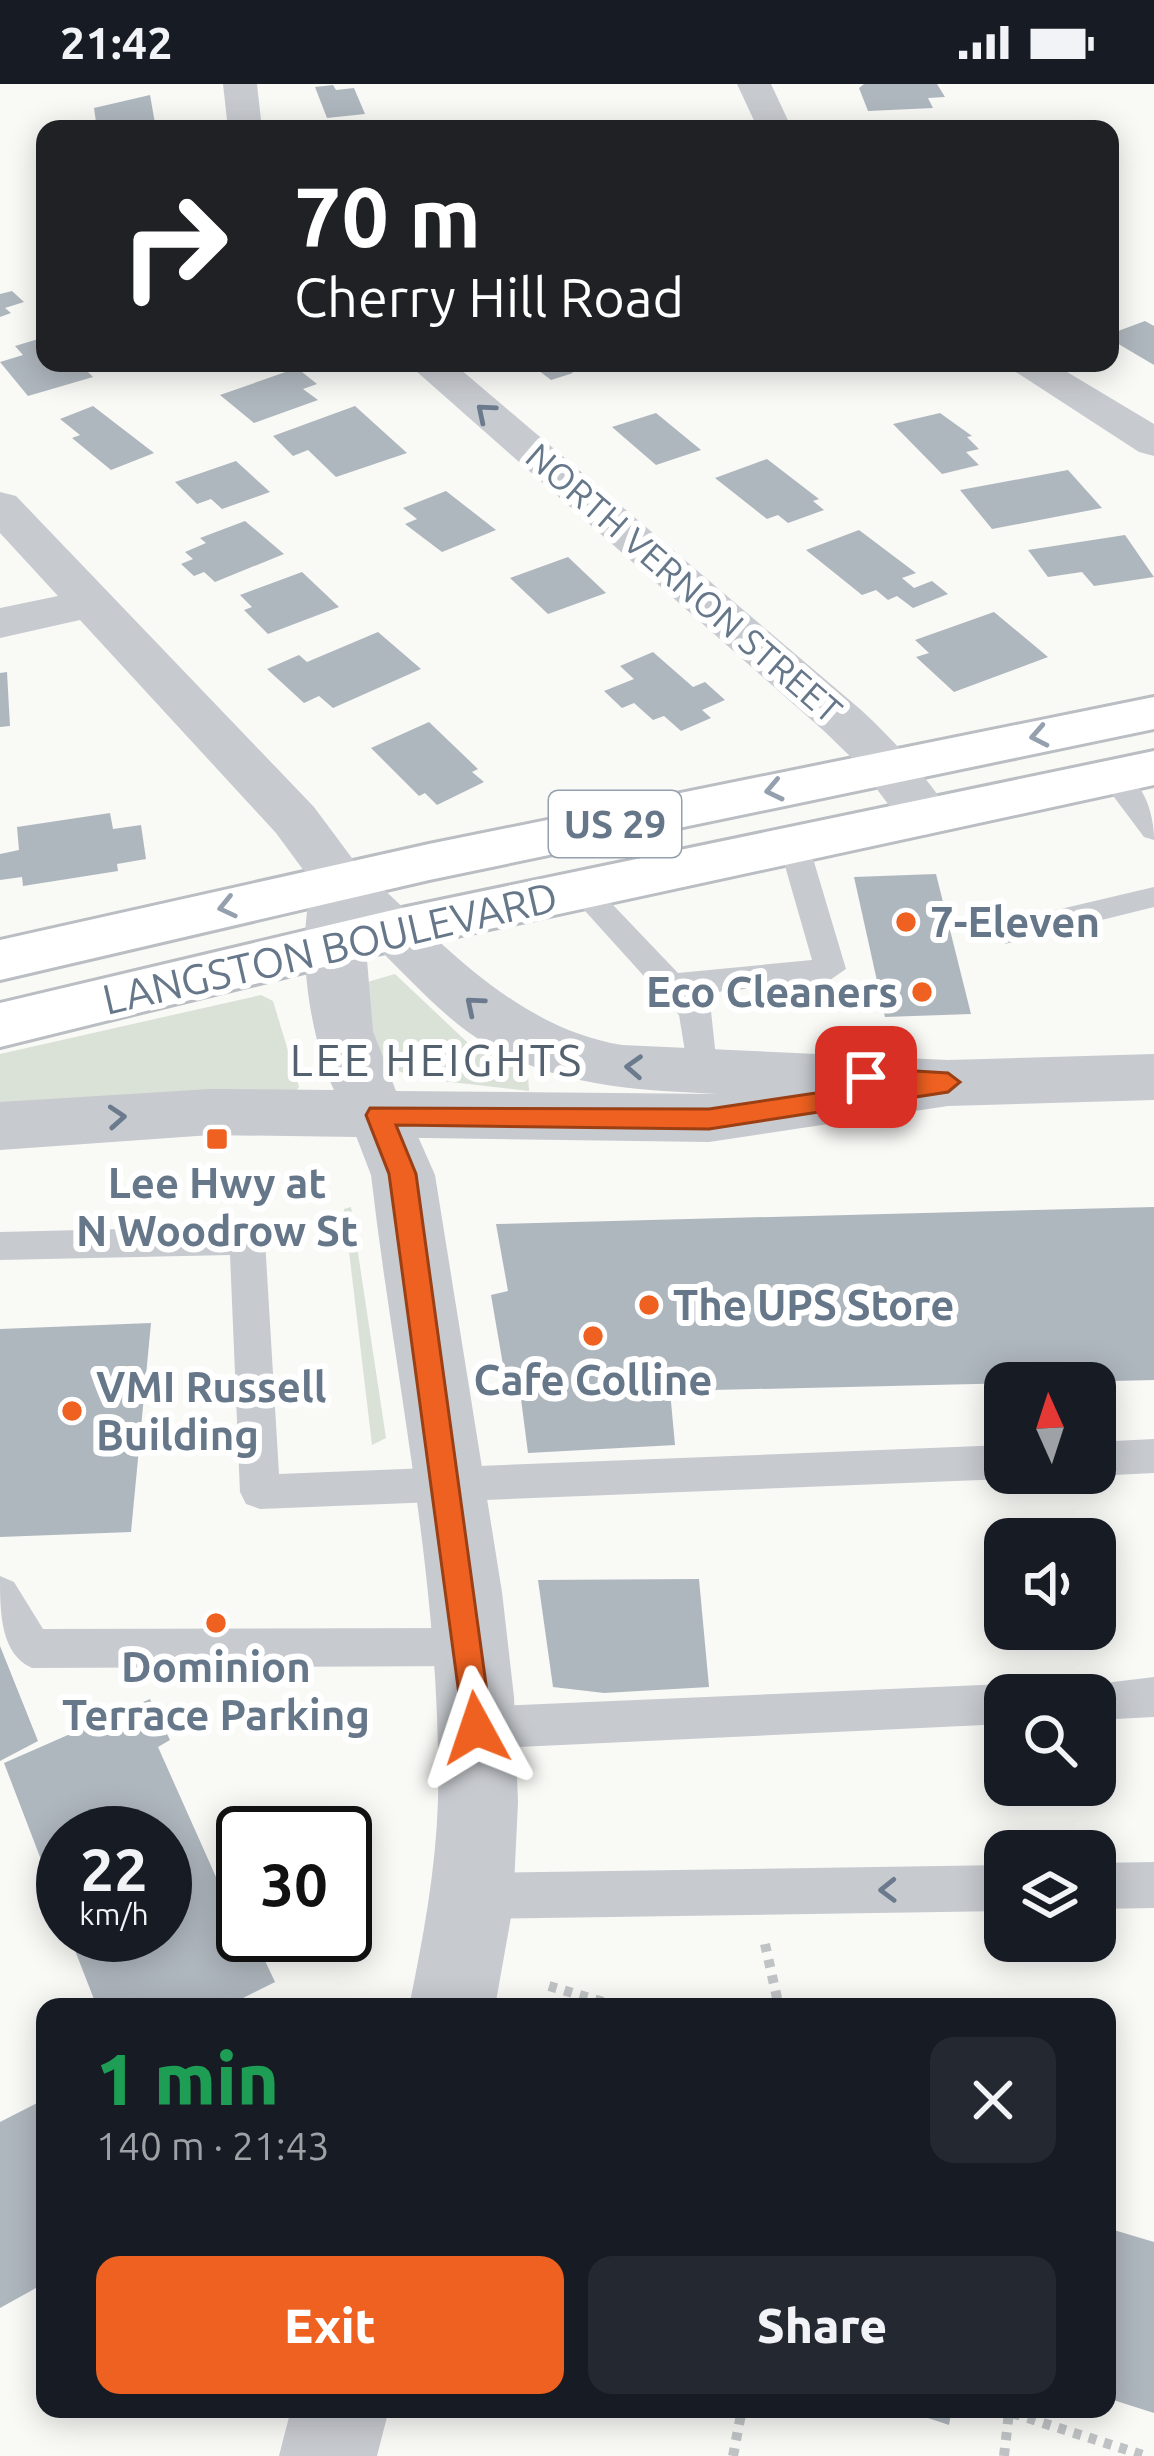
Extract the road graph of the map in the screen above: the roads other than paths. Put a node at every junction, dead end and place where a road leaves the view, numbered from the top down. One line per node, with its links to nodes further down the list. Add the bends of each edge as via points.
1 (240, 84): 3 (street)
2 (754, 84): 4 (street)
3 (244, 120)
4 (771, 120)
5 (438, 372): 12 (street, NORTH VERNON STREET, one-way to 5)
6 (1038, 372): 7 (street)
7 (1154, 443)
8 (0, 506): 9 (street)
9 (94, 603): 10 (street); 17 (street, via 295,820)
10 (0, 623)
11 (1154, 713): 12 (main road, LANGSTON BOULEVARD / US 29, one-way to 12)
12 (888, 766): 14 (street, NORTH VERNON STREET); 17 (main road, LANGSTON BOULEVARD / US 29, one-way to 17)
13 (1133, 773): 14 (main road, LANGSTON BOULEVARD / US 29); 15 (lane)
14 (926, 817): 16 (main road, LANGSTON BOULEVARD / US 29)
15 (1154, 830)
16 (794, 845): 18 (main road, LANGSTON BOULEVARD / US 29); 24 (lane, via 830,969)
17 (341, 881): 20 (street); 22 (street); 23 (main road, LANGSTON BOULEVARD / US 29, one-way to 23)
18 (582, 890): 20 (main road, LANGSTON BOULEVARD / US 29); 24 (lane)
19 (1154, 897): 21 (lane)
20 (397, 929): 22 (main road, LANGSTON BOULEVARD / US 29); 26 (street, one-way to 20, via 597,1064 538,1046 469,1001)
21 (1005, 933)
22 (335, 944): 25 (main road, LANGSTON BOULEVARD / US 29); 29 (street, via 332,982 357,1074)
23 (0, 960)
24 (670, 985): 26 (lane, via 695,1011)
25 (0, 1025)
26 (701, 1067): 28 (street)
27 (1154, 1077): 28 (street)
28 (948, 1082): 29 (street, via 709,1119)
29 (379, 1115): 30 (street, one-way to 29, via 211,1112); 35 (street, via 403,1174)
30 (0, 1126)
31 (0, 1246): 35 (lane, via 247,1240 260,1492)
32 (1154, 1456): 33 (lane)
33 (1116, 1458)
34 (984, 1463): 35 (lane)
35 (446, 1486): 37 (street)
36 (0, 1595): 37 (lane, via 32,1649)
37 (469, 1647): 41 (street)
38 (1154, 1697): 39 (lane)
39 (1116, 1699)
40 (984, 1705): 41 (lane)
41 (476, 1728): 45 (street)
42 (1154, 1885): 43 (lane)
43 (1116, 1886)
44 (984, 1888): 45 (lane, one-way to 45)
45 (476, 1896): 46 (street)
46 (460, 1998)
47 (338, 2418): 48 (street)
48 (328, 2456)

